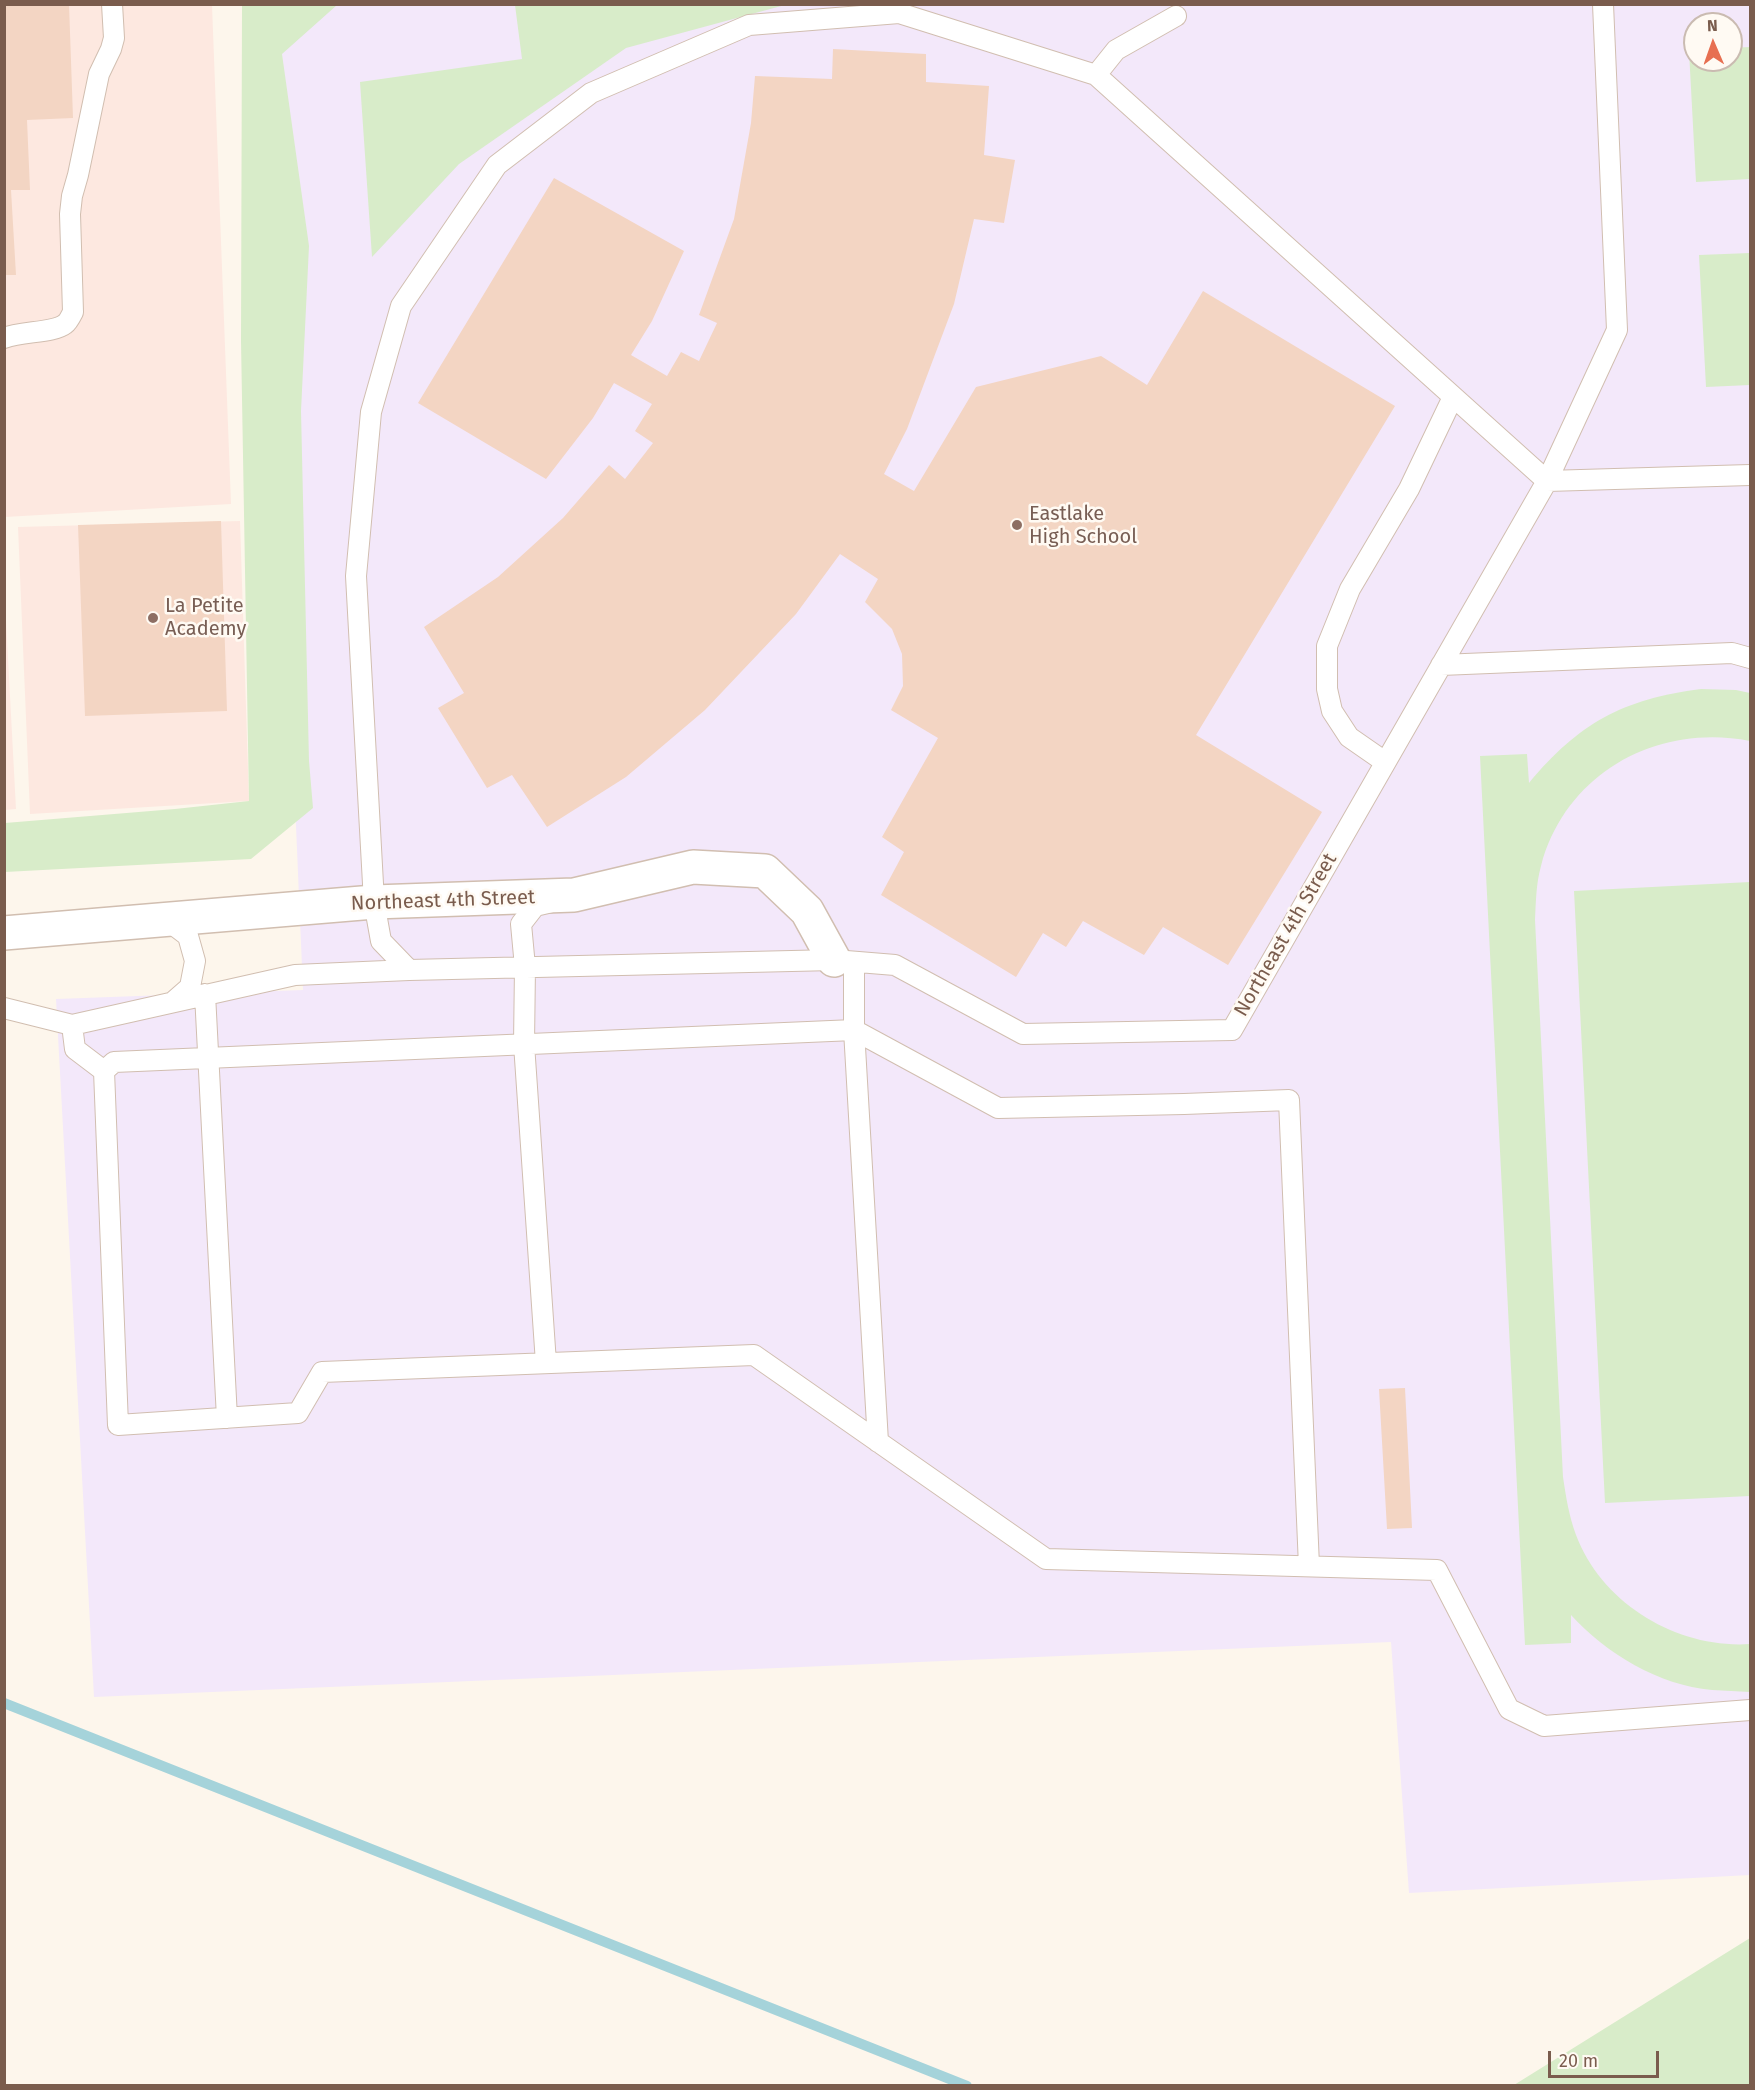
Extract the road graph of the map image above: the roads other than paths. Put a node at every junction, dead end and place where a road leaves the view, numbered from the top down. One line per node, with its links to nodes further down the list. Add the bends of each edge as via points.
1 (112, 4): 5 (lane, via 114,38 99,74 72,196 73,312 65,324 50,330)
2 (1603, 4): 8 (lane, Northeast 4th Street, via 1617,330)
3 (1176, 16): 4 (lane, via 1116,50)
4 (1096, 75): 6 (lane); 13 (lane, via 898,13 748,25 591,93 497,165 401,306 371,412 356,576)
5 (4, 338)
6 (1453, 397): 8 (lane); 11 (lane, via 1409,489 1350,589 1327,646 1327,689 1332,711 1349,737)
7 (1750, 475): 8 (lane)
8 (1547, 481): 10 (lane, Northeast 4th Street)
9 (1750, 658): 10 (lane, via 1732,653)
10 (1441, 665): 11 (lane, Northeast 4th Street)
11 (1385, 762): 16 (lane, Northeast 4th Street, via 1232,1030 1023,1034 894,965)
12 (574, 895): 13 (street, Northeast 4th Street); 16 (street, Northeast 4th Street, via 693,867 765,871 807,910); 17 (lane, via 535,906 521,924)
13 (374, 902): 14 (street, Northeast 4th Street); 18 (lane, via 381,941)
14 (148, 921): 15 (street, Northeast 4th Street); 20 (lane, via 171,923 188,936 195,961 190,987)
15 (4, 933)
16 (844, 961): 17 (lane, Northeast 4th Street); 23 (lane)
17 (525, 968): 18 (lane, Northeast 4th Street); 24 (lane)
18 (409, 970): 19 (lane, Northeast 4th Street, via 295,975)
19 (205, 994): 20 (lane, Northeast 4th Street); 25 (lane)
20 (172, 1003): 22 (lane, Northeast 4th Street)
21 (4, 1008): 22 (lane, Northeast 4th Street)
22 (72, 1025): 26 (lane, via 75,1049)
23 (854, 1030): 24 (lane); 29 (lane); 30 (lane, via 998,1108 1289,1100)
24 (524, 1044): 25 (lane); 27 (lane)
25 (208, 1058): 26 (lane, via 114,1062); 28 (lane)
26 (104, 1071): 28 (lane, via 118,1425)
27 (546, 1363): 28 (lane, via 322,1372 298,1413); 29 (lane, via 753,1355)
28 (227, 1418)
29 (878, 1442): 30 (lane, via 1046,1559)
30 (1309, 1566): 31 (lane, via 1437,1570 1509,1709 1544,1726)
31 (1750, 1710)

